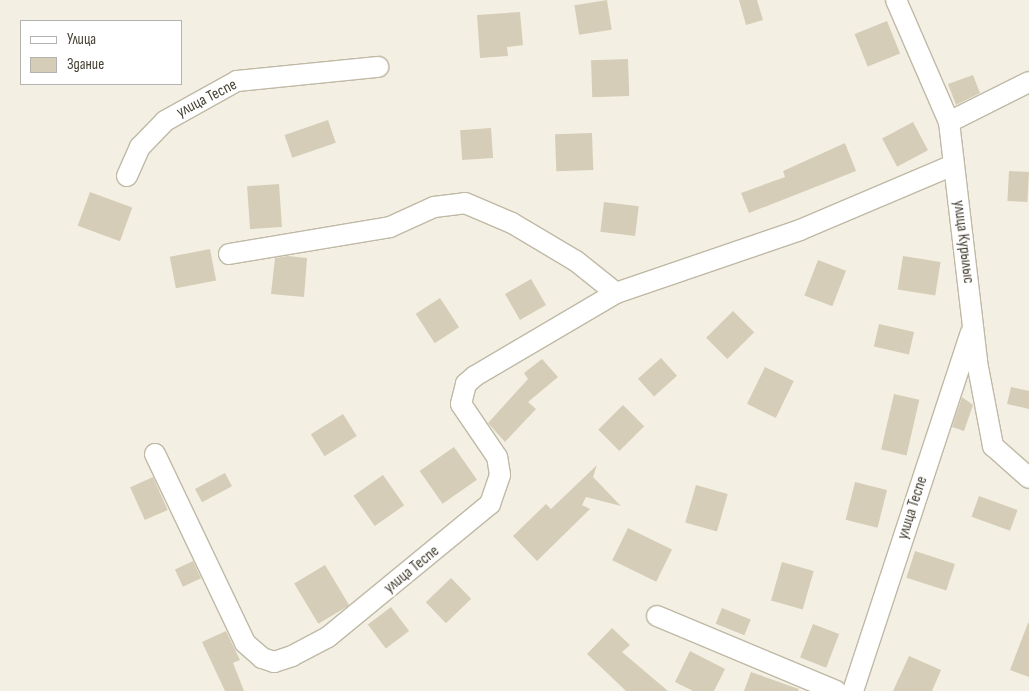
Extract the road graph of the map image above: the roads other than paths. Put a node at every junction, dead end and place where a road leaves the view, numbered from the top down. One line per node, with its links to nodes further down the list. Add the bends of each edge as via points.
1 (896, 0): 4 (street, улица Курылыс)
2 (378, 67): 6 (street, улица Теспе, via 237,81 165,121 140,147)
3 (1029, 82): 4 (street)
4 (949, 122): 5 (street, улица Курылыс)
5 (953, 165): 8 (street, улица Теспе, via 800,230); 9 (street, улица Курылыс)
6 (127, 176)
7 (229, 254): 8 (street, via 390,227 434,207 465,203 512,223 576,262)
8 (616, 293): 10 (street, улица Теспе, via 466,384 461,404 497,457 500,475 490,504 328,637 292,656 268,660 245,644)
9 (973, 326): 11 (street, улица Курылыс, via 993,446); 14 (street, улица Теспе)
10 (155, 454)
11 (1029, 478)
12 (657, 616): 13 (street)
13 (836, 691)
14 (853, 691)

